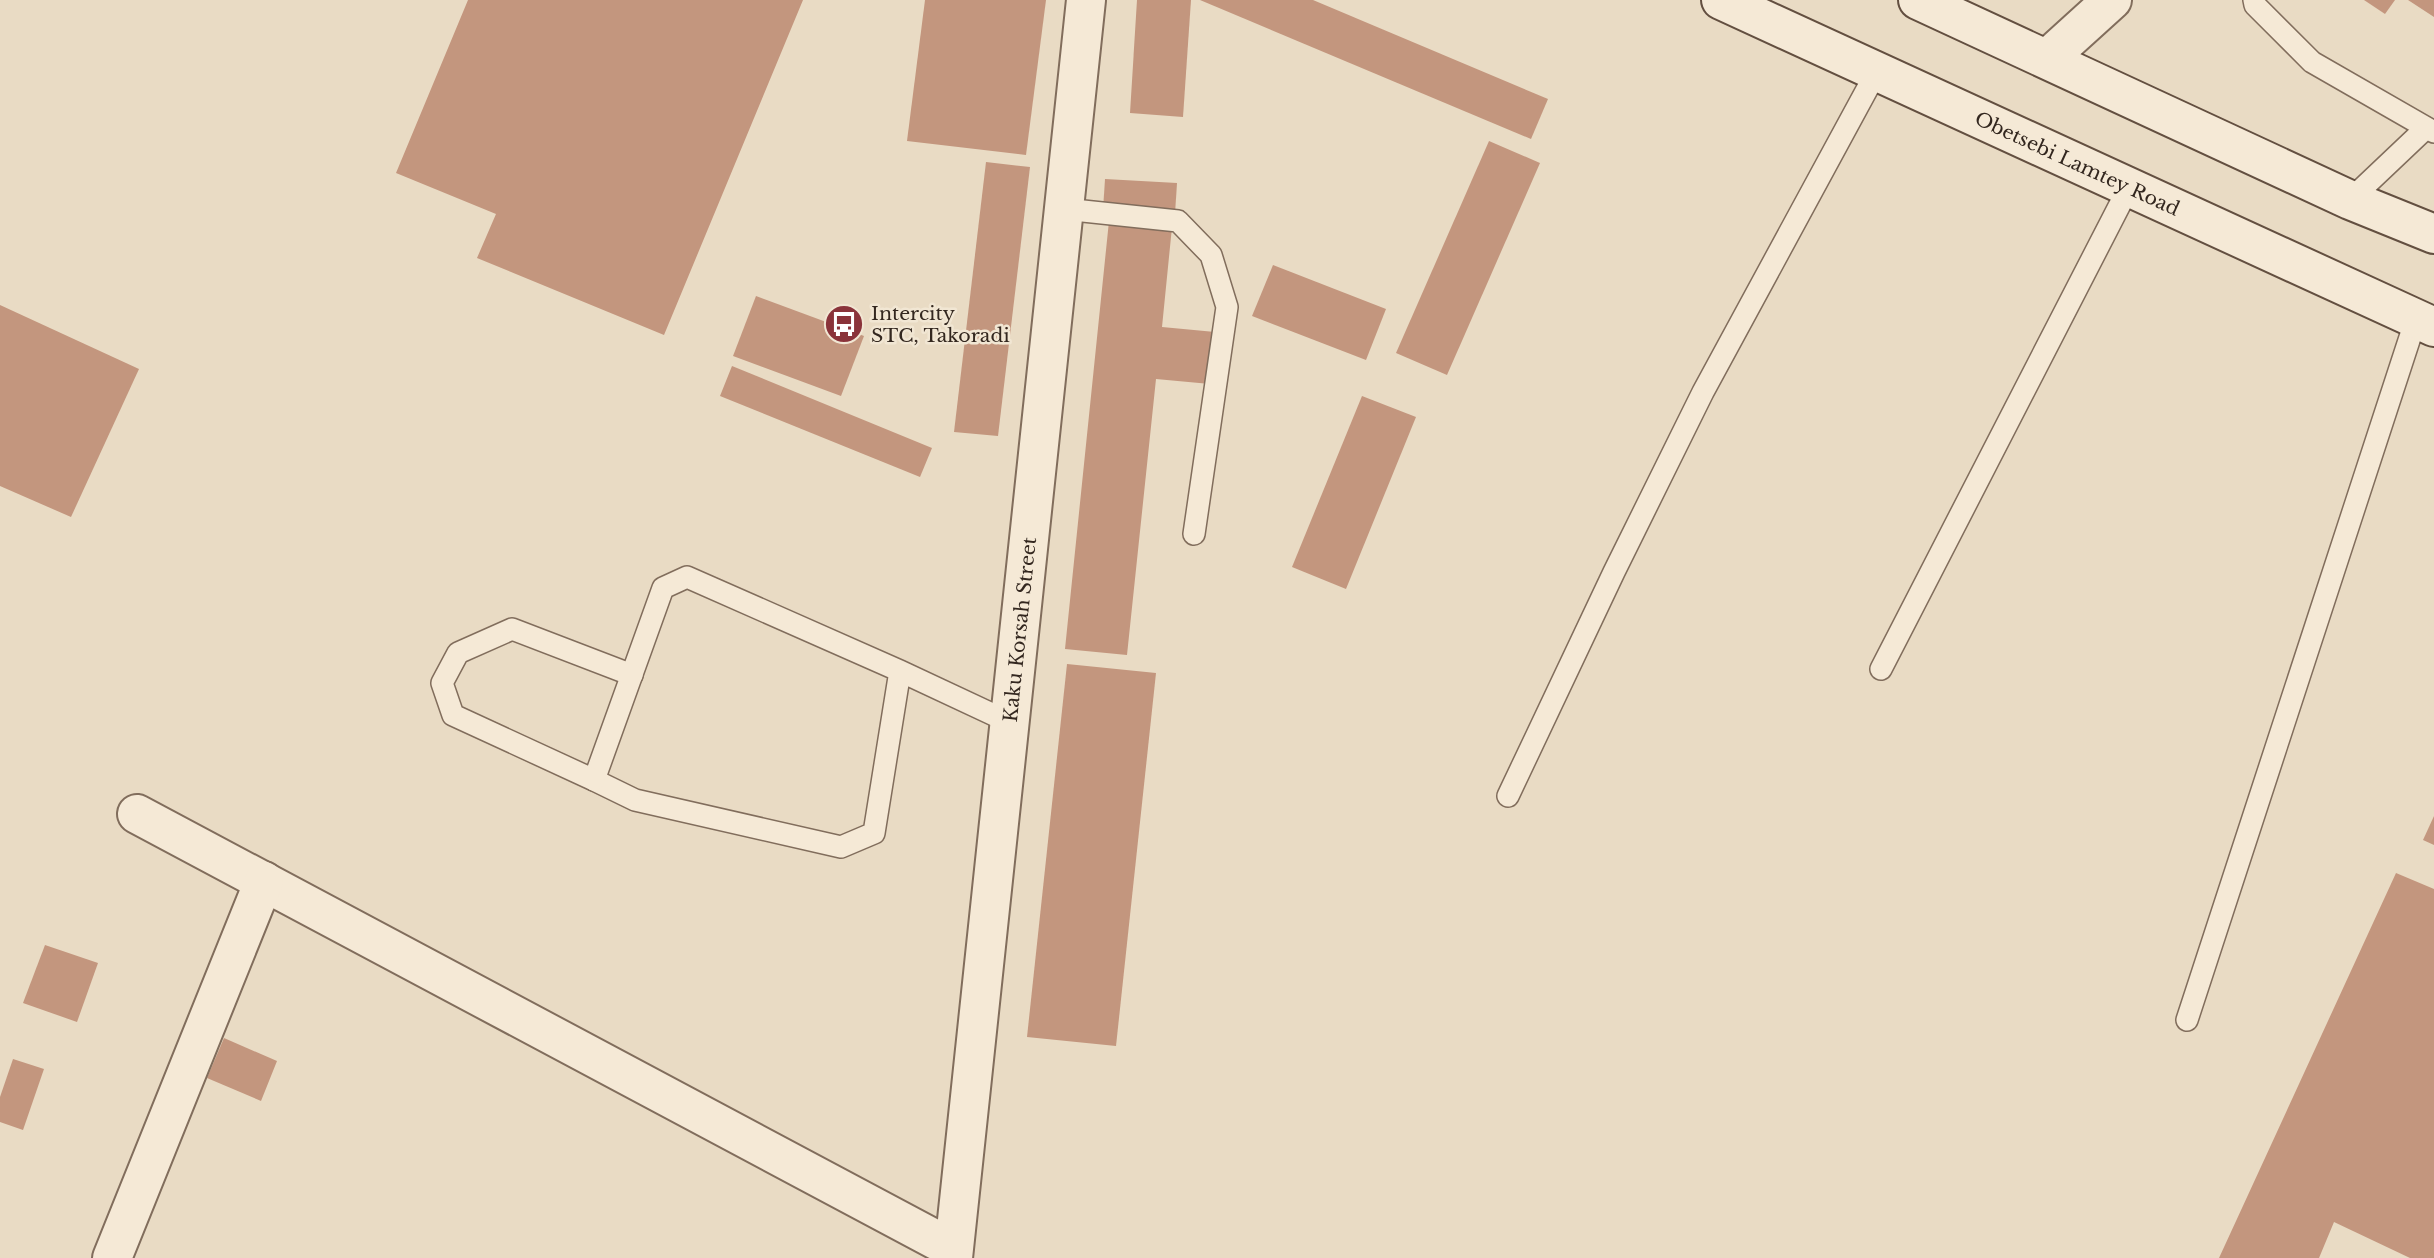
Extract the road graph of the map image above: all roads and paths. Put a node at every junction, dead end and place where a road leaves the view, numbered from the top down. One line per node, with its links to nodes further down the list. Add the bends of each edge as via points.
1 (1086, 0): 11 (street, Kaku Korsah Street)
2 (1721, 0): 7 (street, Obetsebi Lamtey Road)
3 (1918, 0): 6 (street)
4 (2112, 0): 6 (street)
5 (2253, 0): 8 (lane, via 2312,62)
6 (2048, 58): 10 (street)
7 (1877, 71): 9 (street, Obetsebi Lamtey Road); 20 (lane, via 1703,392)
8 (2430, 130): 10 (lane)
9 (2129, 187): 13 (street, Obetsebi Lamtey Road); 15 (lane)
10 (2350, 200): 12 (street)
11 (1064, 209): 14 (lane, via 1178,222 1211,255 1227,307); 18 (street, Kaku Korsah Street)
12 (2434, 234)
13 (2425, 323): 23 (lane)
14 (1194, 534)
15 (1881, 669)
16 (900, 671): 17 (lane, via 687,577 663,588); 18 (lane); 19 (lane, via 874,833 841,846 635,800)
17 (632, 675): 19 (lane); 19 (lane, via 512,629 458,653 442,683 453,715)
18 (1009, 722): 24 (street, Kaku Korsah Street)
19 (594, 780)
20 (1508, 796)
21 (136, 814): 22 (street)
22 (264, 881): 24 (street); 25 (street)
23 (2187, 1020)
24 (953, 1253)
25 (113, 1258)

